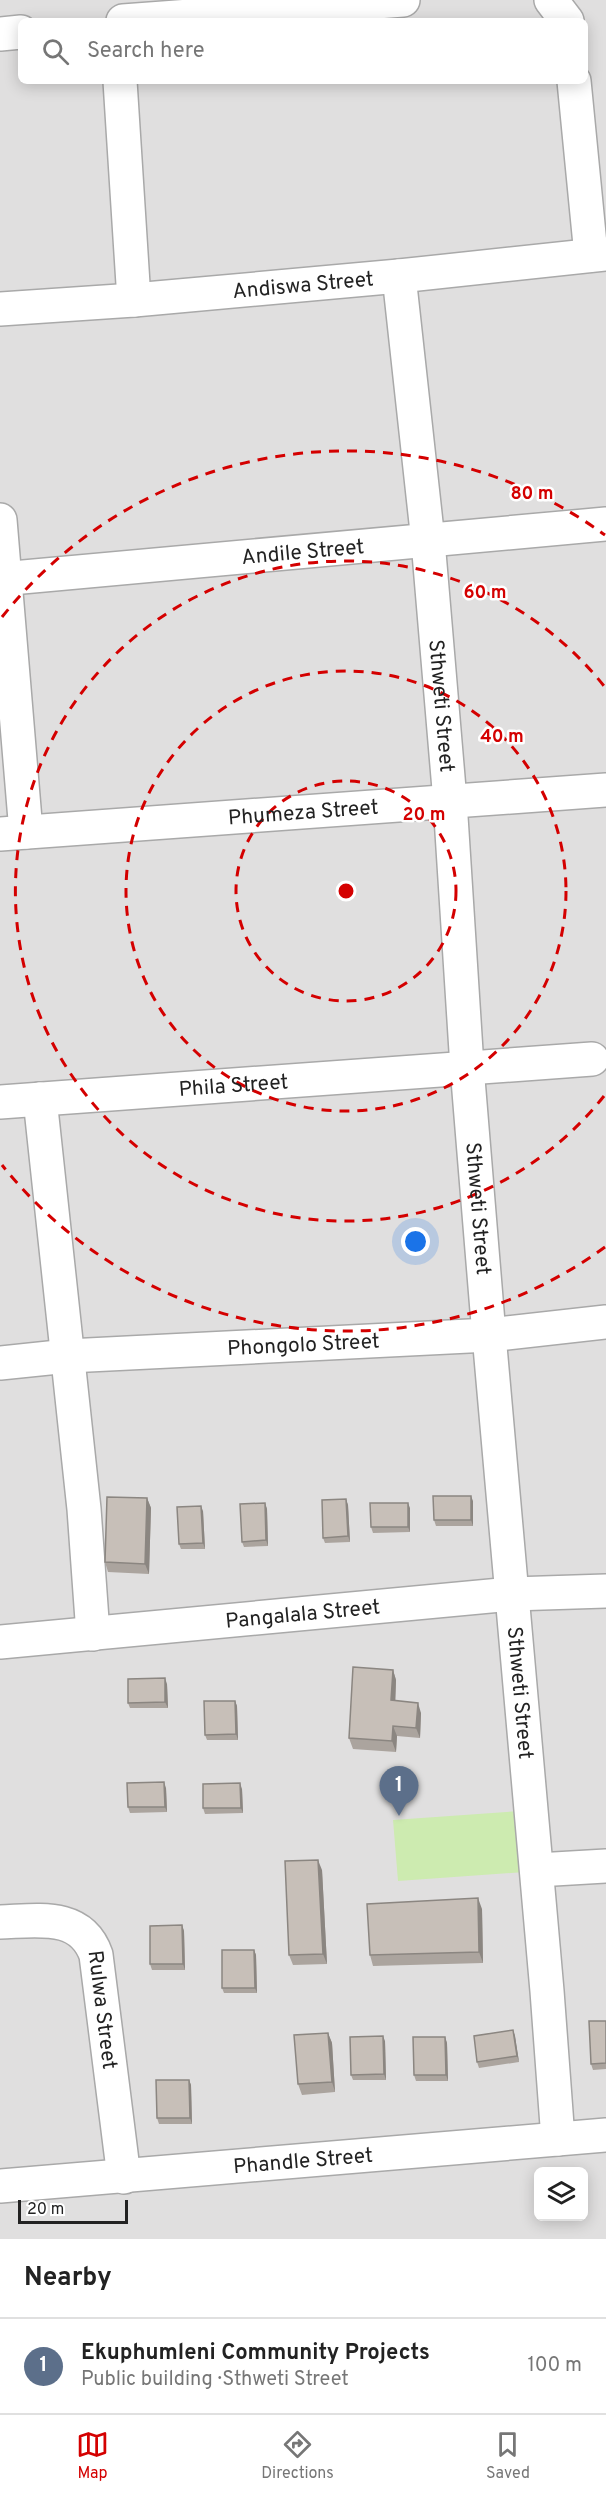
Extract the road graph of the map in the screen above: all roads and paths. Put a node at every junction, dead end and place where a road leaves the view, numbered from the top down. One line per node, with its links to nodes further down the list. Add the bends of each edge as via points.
1 (116, 0): 4 (street)
2 (403, 0): 5 (street)
3 (550, 0): 6 (street)
4 (117, 18)
5 (163, 18)
6 (565, 18)
7 (18, 32): 8 (street)
8 (0, 34)
9 (120, 84): 13 (street)
10 (574, 84): 11 (street)
11 (598, 254): 12 (street, Andiswa Street)
12 (399, 276): 13 (street, Andiswa Street); 17 (street, Sthweti Street)
13 (134, 300): 14 (street, Andiswa Street)
14 (0, 309)
15 (0, 520): 18 (street)
16 (606, 524): 17 (street, Andile Street)
17 (428, 541): 18 (street, Andile Street); 20 (street, Sthweti Street)
18 (2, 579): 21 (street)
19 (606, 790): 20 (street, Phumeza Street)
20 (450, 801): 21 (street, Phumeza Street); 23 (street, Sthweti Street)
21 (13, 833)
22 (592, 1059): 23 (street, Phila Street)
23 (467, 1067): 24 (street, Phila Street); 27 (street, Sthweti Street)
24 (40, 1099): 25 (street, Phila Street); 28 (street)
25 (0, 1102)
26 (606, 1322): 27 (street, Phongolo Street)
27 (489, 1335): 28 (street, Phongolo Street); 31 (street, Sthweti Street)
28 (68, 1356): 29 (street, Phongolo Street); 32 (street)
29 (0, 1362)
30 (606, 1591): 31 (street, Pangalala Street)
31 (512, 1594): 32 (street, Pangalala Street); 35 (street, Sthweti Street)
32 (93, 1634): 33 (street, Pangalala Street)
33 (0, 1642)
34 (606, 1866): 35 (street)
35 (537, 1870): 38 (street, Sthweti Street)
36 (0, 1922): 39 (street, Rulwa Street, via 56,1922 77,1928 91,1940 96,1954)
37 (606, 2135): 38 (street, Phandle Street)
38 (558, 2139): 39 (street, Phandle Street)
39 (124, 2177): 40 (street, Phandle Street)
40 (0, 2186)

